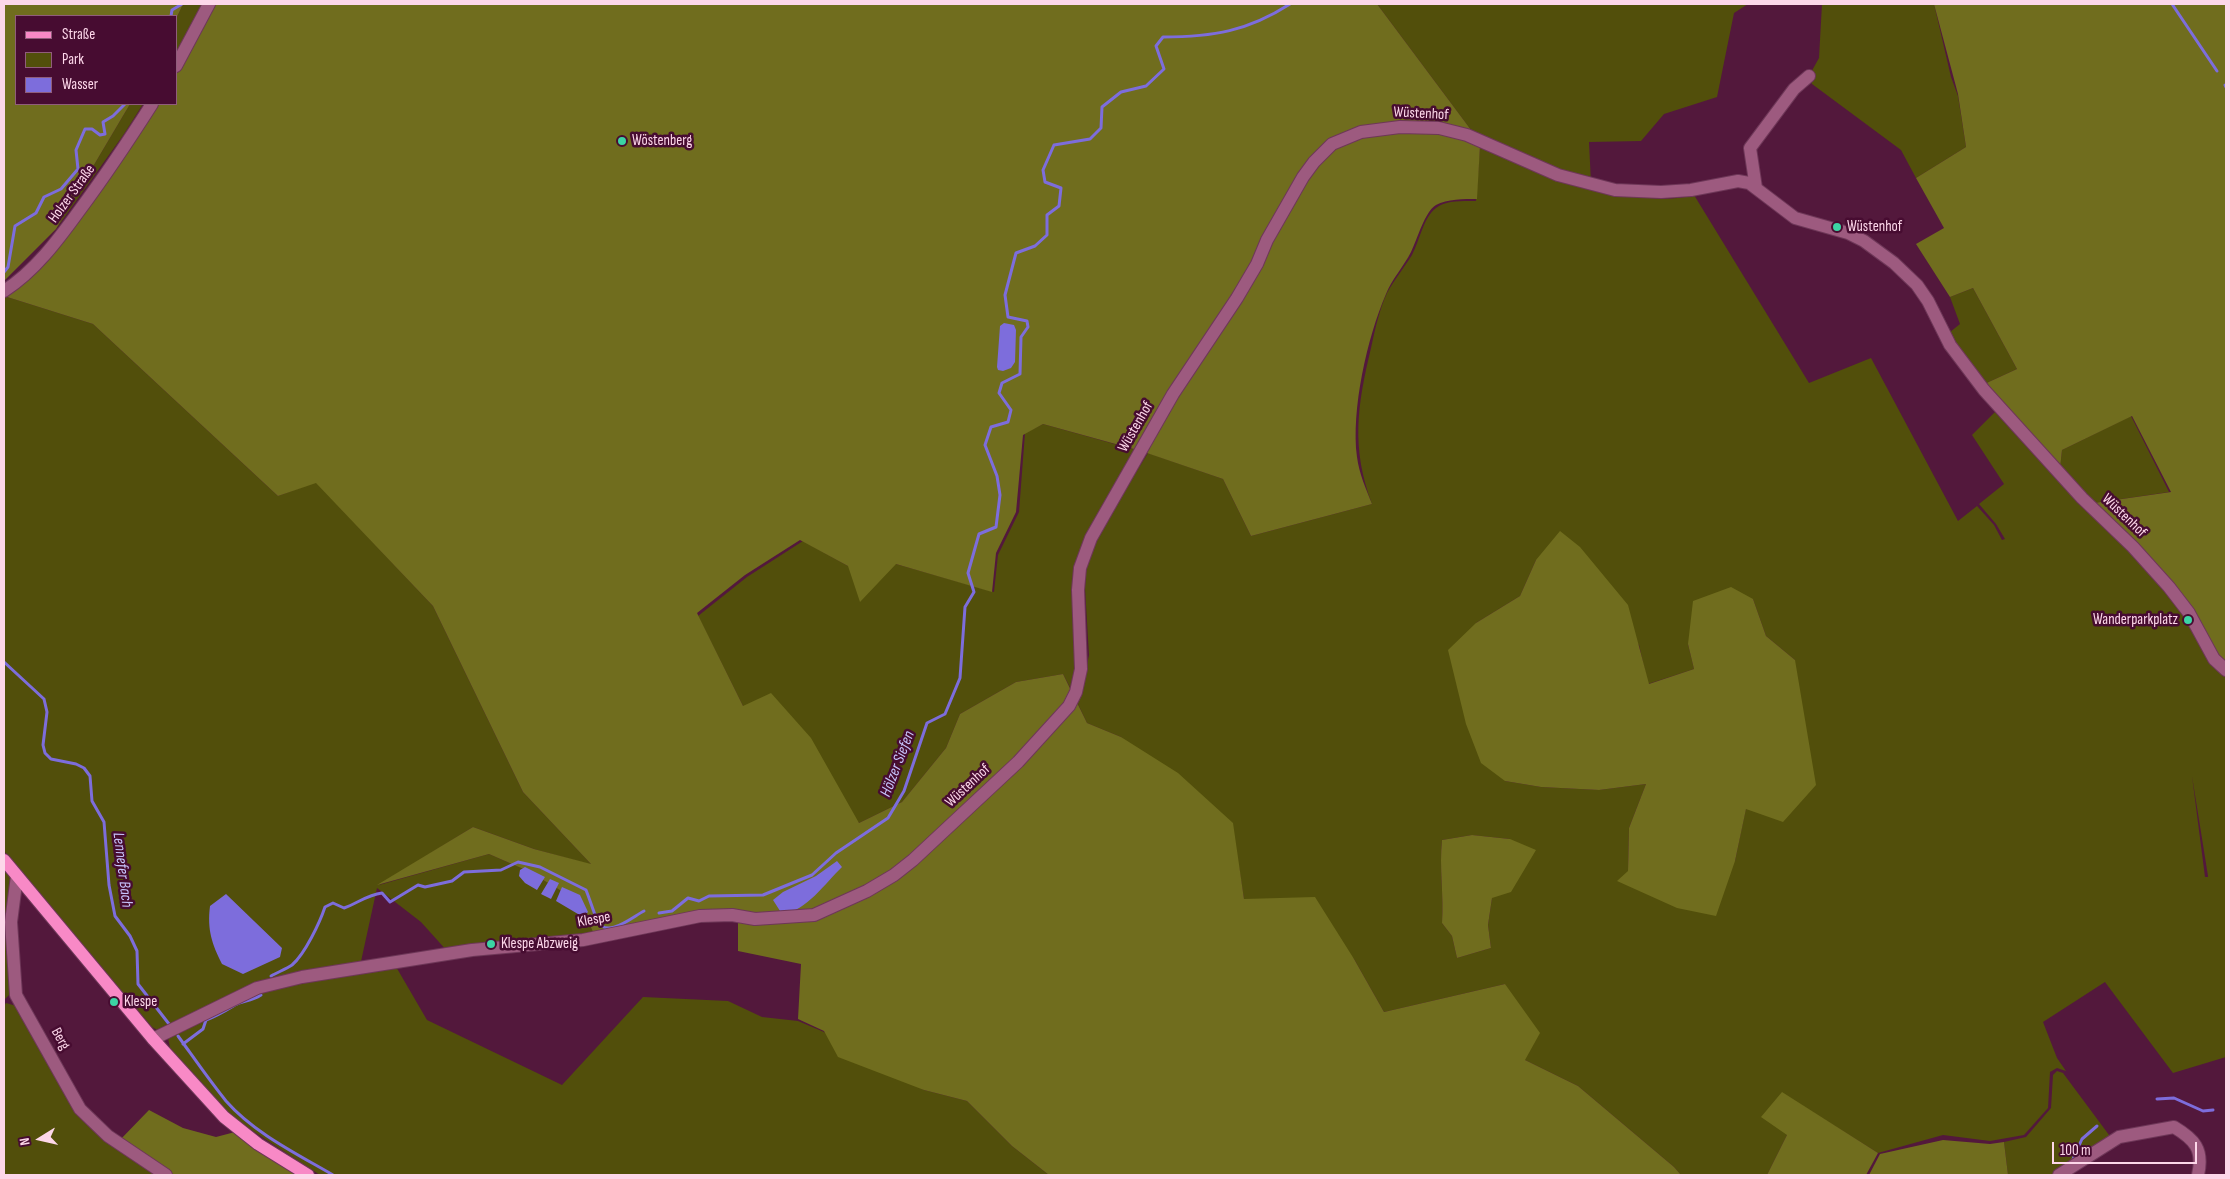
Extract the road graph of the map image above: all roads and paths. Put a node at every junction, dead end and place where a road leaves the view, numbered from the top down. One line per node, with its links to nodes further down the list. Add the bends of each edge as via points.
1 (209, 4): 2 (street)
2 (178, 62)
3 (1809, 76): 5 (street, via 1794,89 1750,148)
4 (151, 105): 6 (street, Holzer Straße, via 59,239 33,268)
5 (1756, 188): 7 (street, Wüstenhof, via 1795,218 1864,240 1917,285 1950,345 1984,390 2169,587 2189,613 2214,659); 10 (street, Wüstenhof, via 1738,181 1691,190 1616,190 1558,175 1467,135 1439,128 1400,126 1361,132 1332,144 1303,177 1242,290 1173,394 1091,538 1080,568 1078,590 1082,670 1069,706 1018,762 913,860 867,891)
6 (4, 291)
7 (2226, 670)
8 (4, 860): 9 (main road)
9 (17, 876): 11 (main road); 12 (street, Berg, via 11,922 16,995 80,1109 108,1136)
10 (814, 915): 11 (street, Klespe, via 756,919 732,915 700,916 583,940 472,950 302,977 257,988)
11 (153, 1039): 13 (main road, via 224,1117 258,1144)
12 (166, 1175)
13 (308, 1175)
14 (2059, 1175): 15 (street, via 2119,1137 2174,1127 2190,1137 2199,1150)
15 (2198, 1175)

